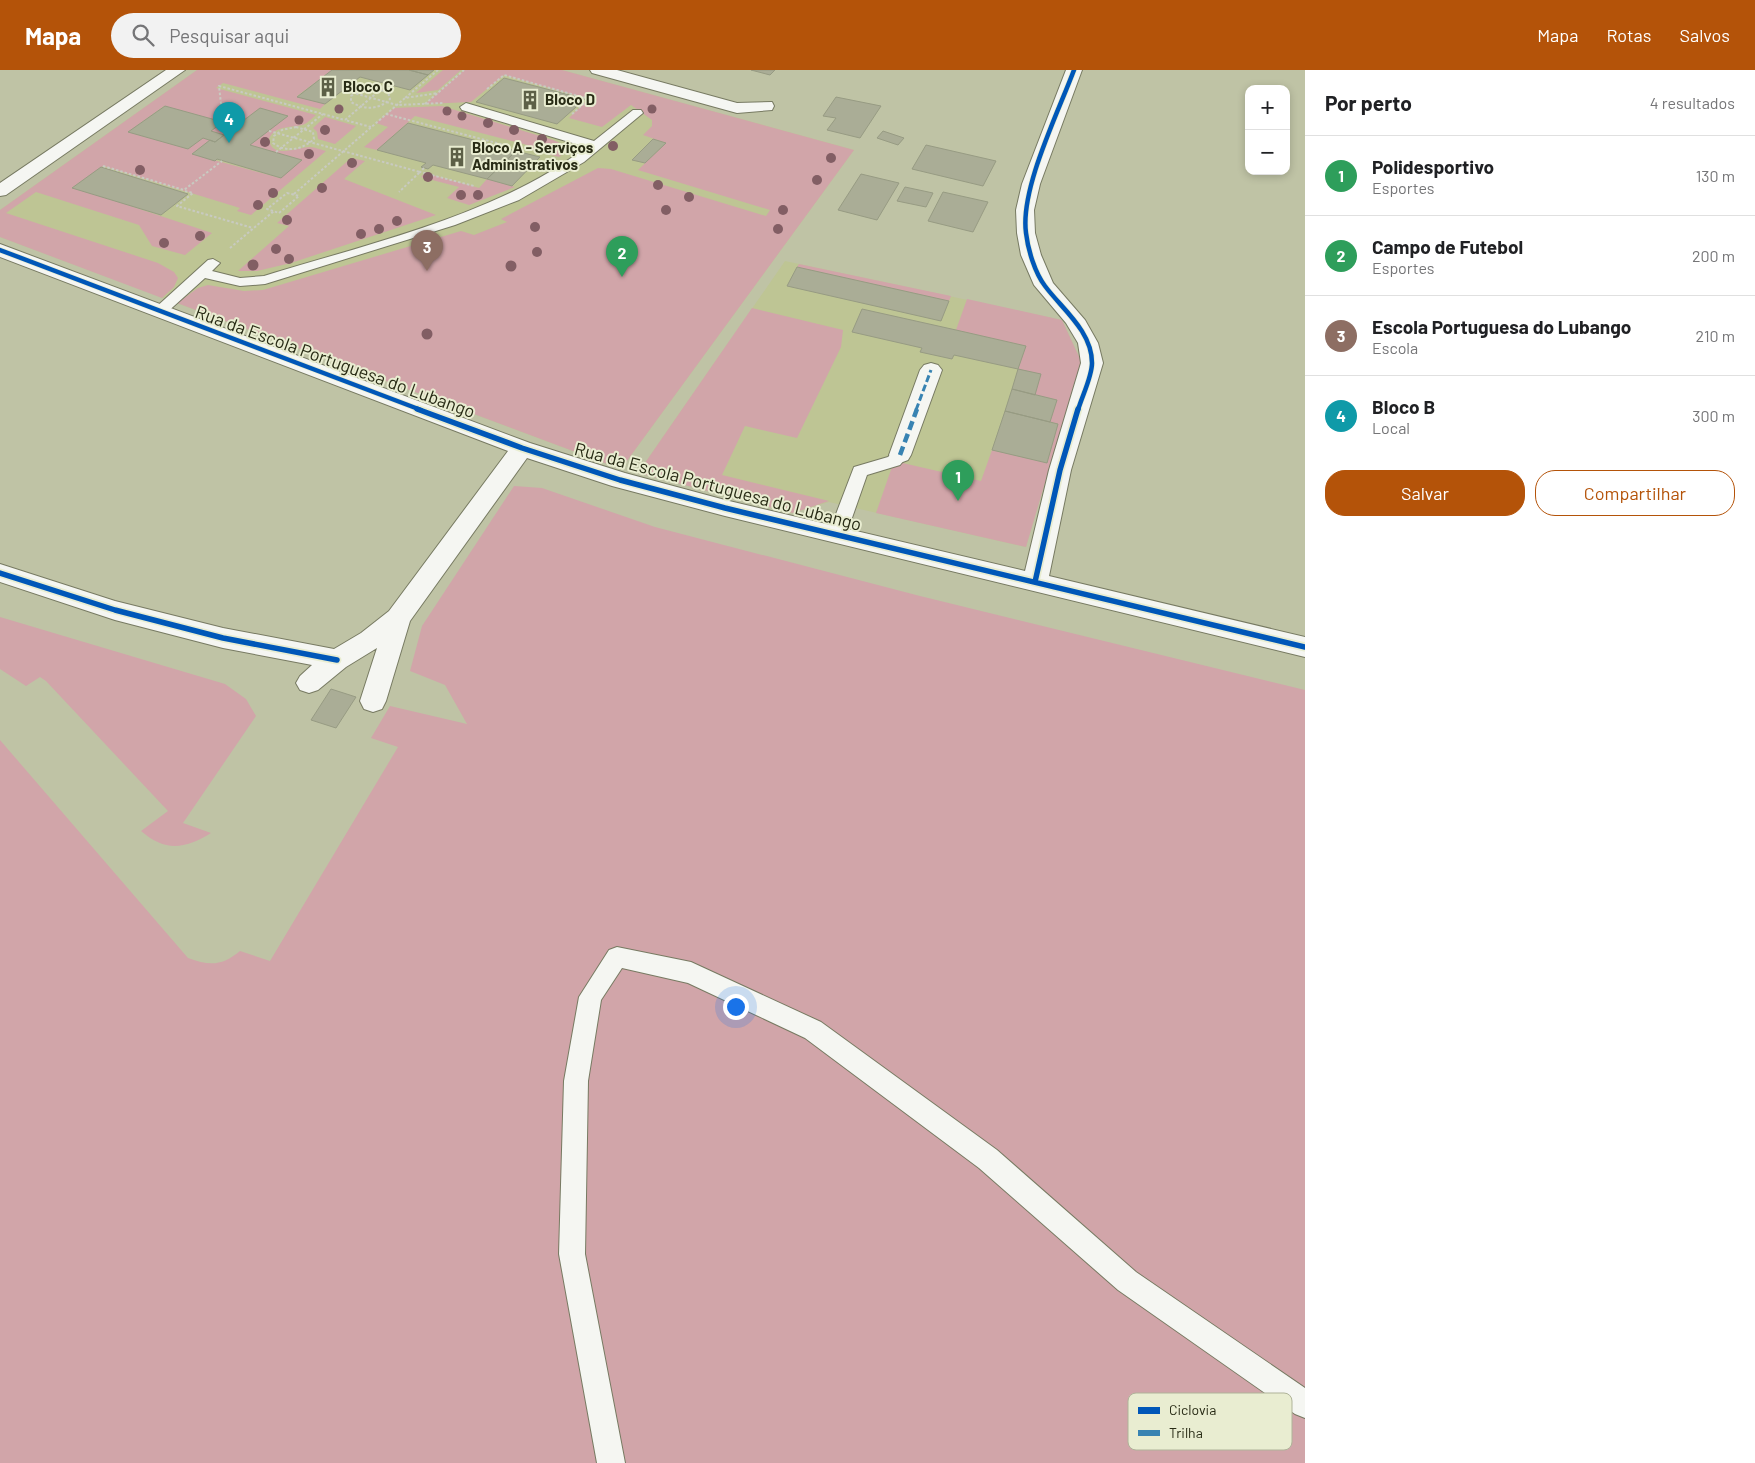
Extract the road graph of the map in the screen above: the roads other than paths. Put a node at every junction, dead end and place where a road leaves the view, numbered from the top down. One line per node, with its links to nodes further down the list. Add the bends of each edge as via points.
1 (177, 70): 8 (street)
2 (598, 70): 4 (street, via 737,108)
3 (1074, 70): 16 (street, via 1031,184 1025,210 1026,233 1044,286 1075,320 1088,343 1092,363 1060,470)
4 (766, 106)
5 (466, 107): 7 (lane)
6 (637, 113): 7 (lane)
7 (596, 146): 10 (lane, via 551,178 514,197 450,222 264,280 240,282 208,268)
8 (0, 191)
9 (0, 250): 10 (street, Rua da Escola Portuguesa do Lubango)
10 (159, 312): 12 (street, Rua da Escola Portuguesa do Lubango)
11 (932, 370): 13 (street)
12 (522, 448): 14 (street, Rua da Escola Portuguesa do Lubango, via 620,480); 17 (street)
13 (900, 455): 14 (lane, via 894,461 860,470)
14 (837, 535): 16 (street, Rua da Escola Portuguesa do Lubango)
15 (0, 573): 19 (street, via 115,610 205,634)
16 (1035, 582): 18 (street, Rua da Escola Portuguesa do Lubango)
17 (398, 618): 19 (street); 21 (street)
18 (1305, 647)
19 (337, 660): 20 (street)
20 (309, 683)
21 (373, 701)
22 (1289, 1393): 25 (lane, via 1127,1281 988,1159 813,1030 691,973 617,957 590,997 576,1081 572,1254)
23 (1292, 1395): 24 (lane)
24 (1305, 1404)
25 (611, 1463)

